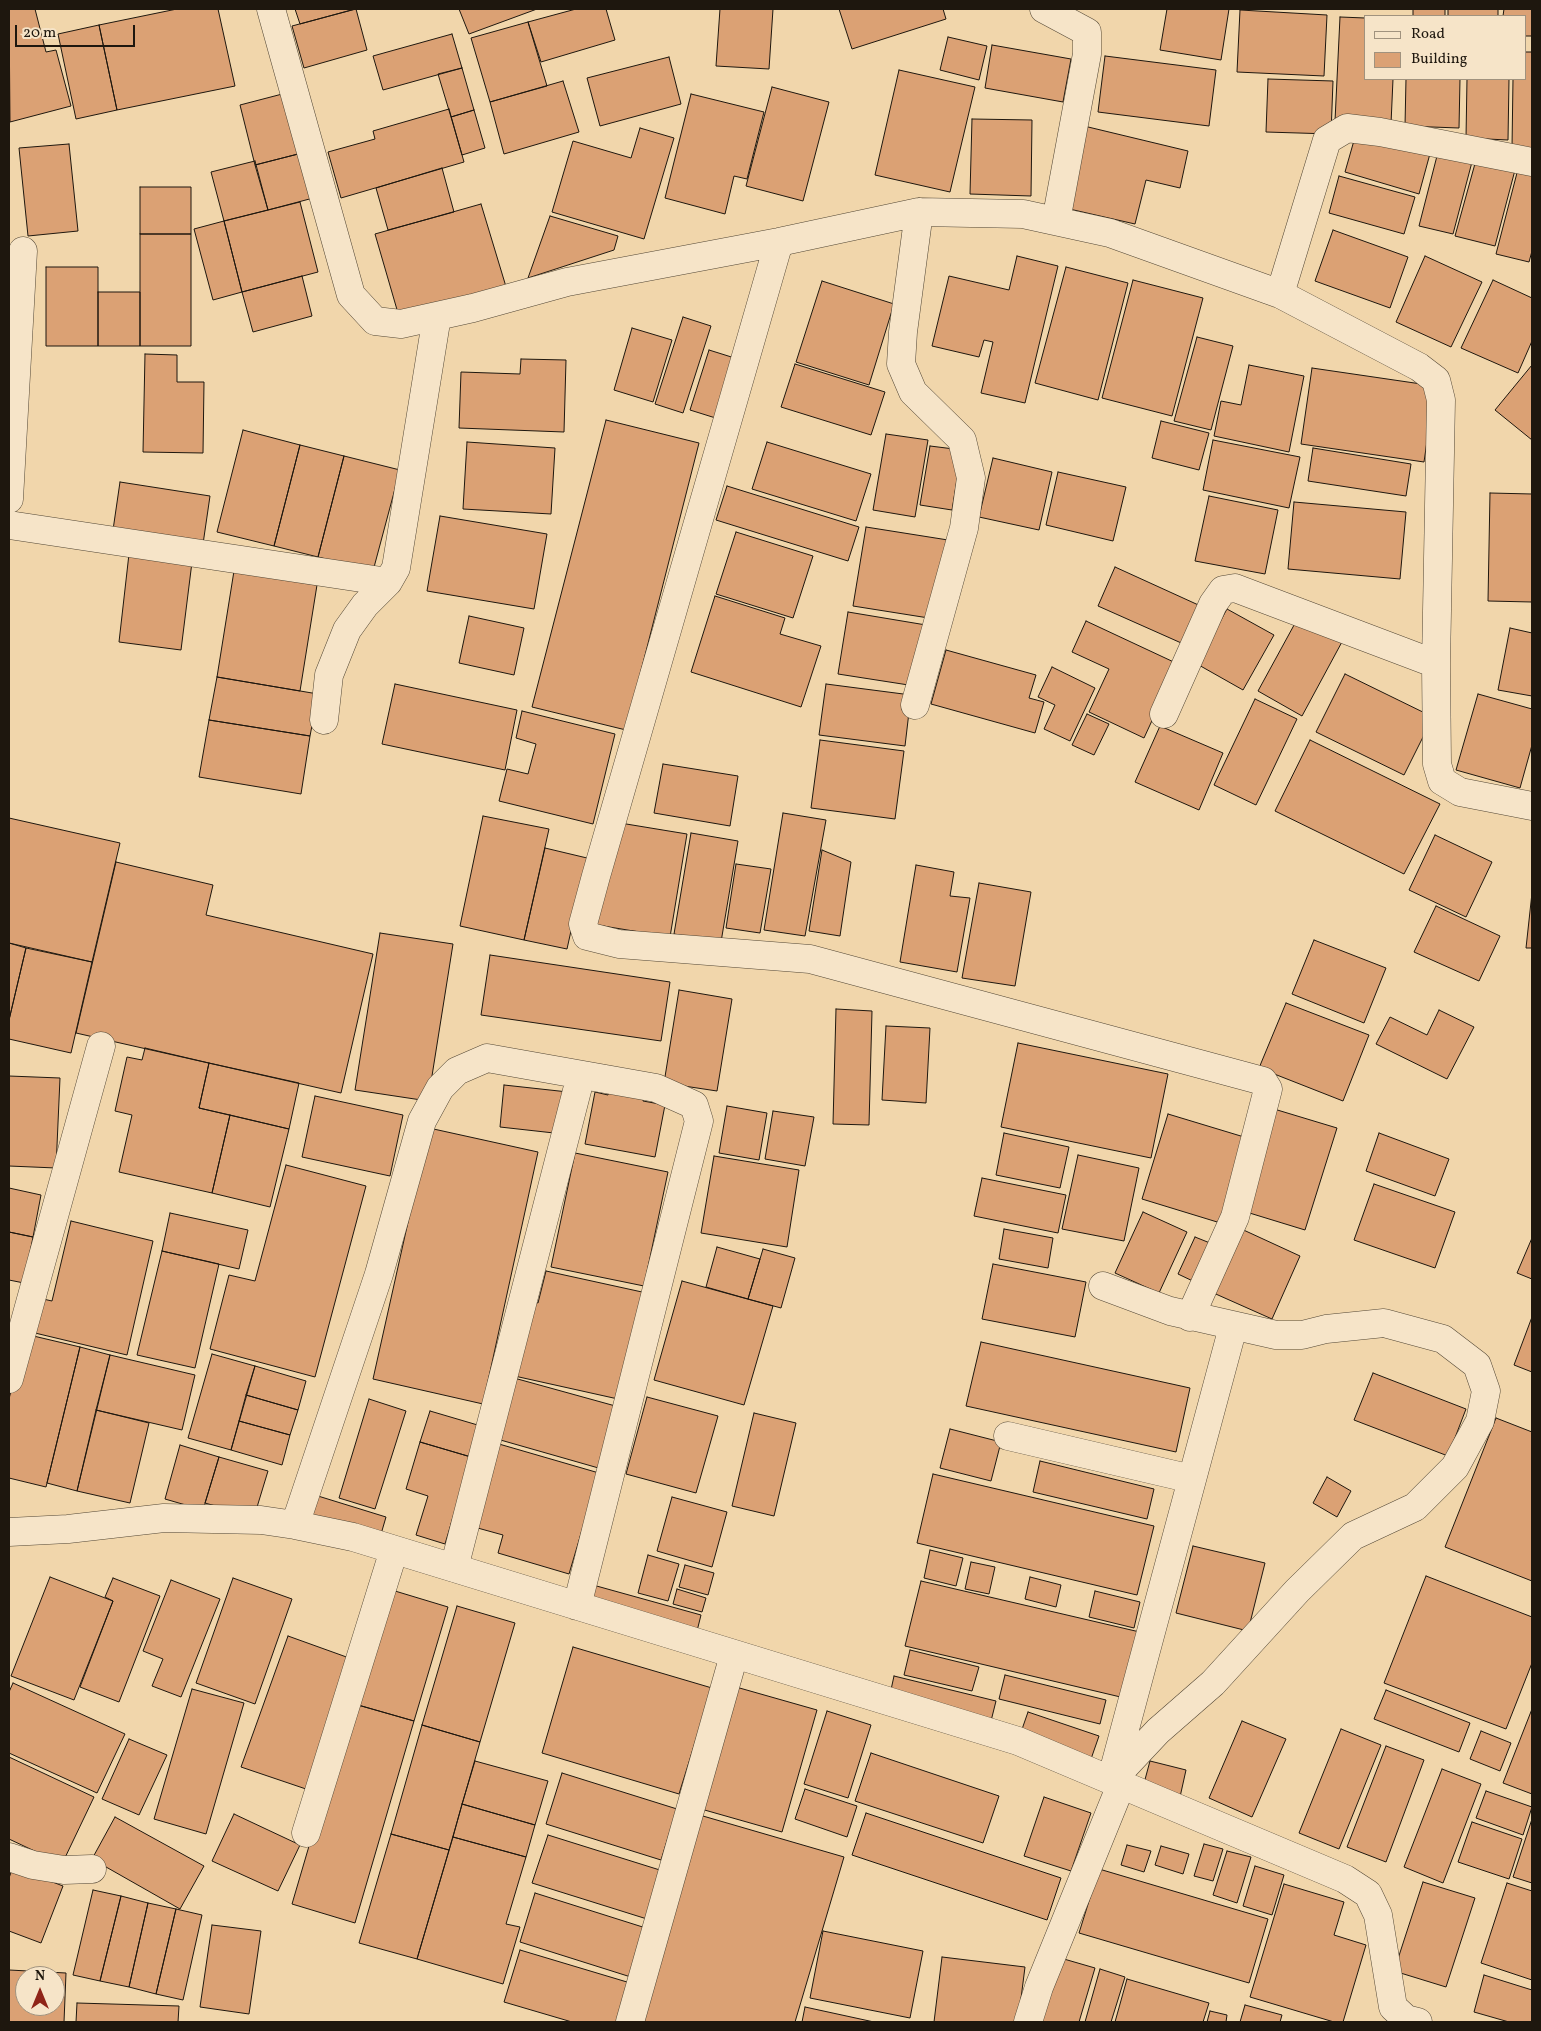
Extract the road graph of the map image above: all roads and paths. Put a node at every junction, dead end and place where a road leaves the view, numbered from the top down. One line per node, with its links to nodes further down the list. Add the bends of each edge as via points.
1 (271, 9): 9 (street, via 351,295 375,321 401,324)
2 (1044, 9): 5 (street, via 1087,32 1087,54)
3 (1532, 162): 8 (street, via 1347,128 1327,140)
4 (920, 212): 5 (street, via 1023,214); 6 (street); 14 (street, via 901,364 914,392 962,440 971,478 964,528)
5 (1056, 221): 8 (street, via 1110,233)
6 (779, 242): 9 (street, via 567,282); 21 (street, via 583,924 588,936 619,944 810,959 1263,1082 1268,1089 1235,1217)
7 (23, 251): 10 (street)
8 (1280, 294): 13 (street, via 1418,367 1436,380 1441,400)
9 (437, 316): 12 (street, via 396,568)
10 (9, 499)
11 (9, 525): 12 (street)
12 (388, 582): 16 (street, via 365,605 347,630 329,675)
13 (1436, 664): 15 (street, via 1235,588 1223,590 1213,604); 17 (street, via 1437,764 1442,781 1460,792)
14 (916, 705)
15 (1164, 714)
16 (324, 720)
17 (1532, 806)
18 (101, 1046): 23 (street)
19 (581, 1075): 26 (street, via 487,1058 457,1072 440,1088 422,1121 379,1274); 29 (street); 30 (street, via 656,1088 694,1106 699,1122)
20 (1103, 1286): 21 (street)
21 (1190, 1317): 22 (street)
22 (1233, 1327): 25 (street); 32 (street, via 1276,1335 1302,1335 1384,1323 1443,1339 1477,1365 1486,1391 1480,1421 1455,1467 1415,1507 1353,1536 1297,1591 1213,1683 1158,1731)
23 (9, 1380)
24 (1008, 1436): 25 (street)
25 (1192, 1479): 32 (street)
26 (295, 1525): 27 (street, via 261,1520 164,1518); 28 (street, via 353,1537)
27 (9, 1532)
28 (394, 1550): 29 (street); 33 (street)
29 (454, 1568): 30 (street)
30 (577, 1606): 31 (street)
31 (734, 1655): 32 (street, via 1018,1741); 36 (street)
32 (1116, 1783): 37 (street); 38 (street, via 1345,1879 1368,1894 1378,1915 1393,2007 1406,2019)
33 (306, 1833)
34 (9, 1858): 35 (street, via 64,1870)
35 (92, 1869)
36 (630, 2022)
37 (1028, 2022)
38 (1418, 2022)

